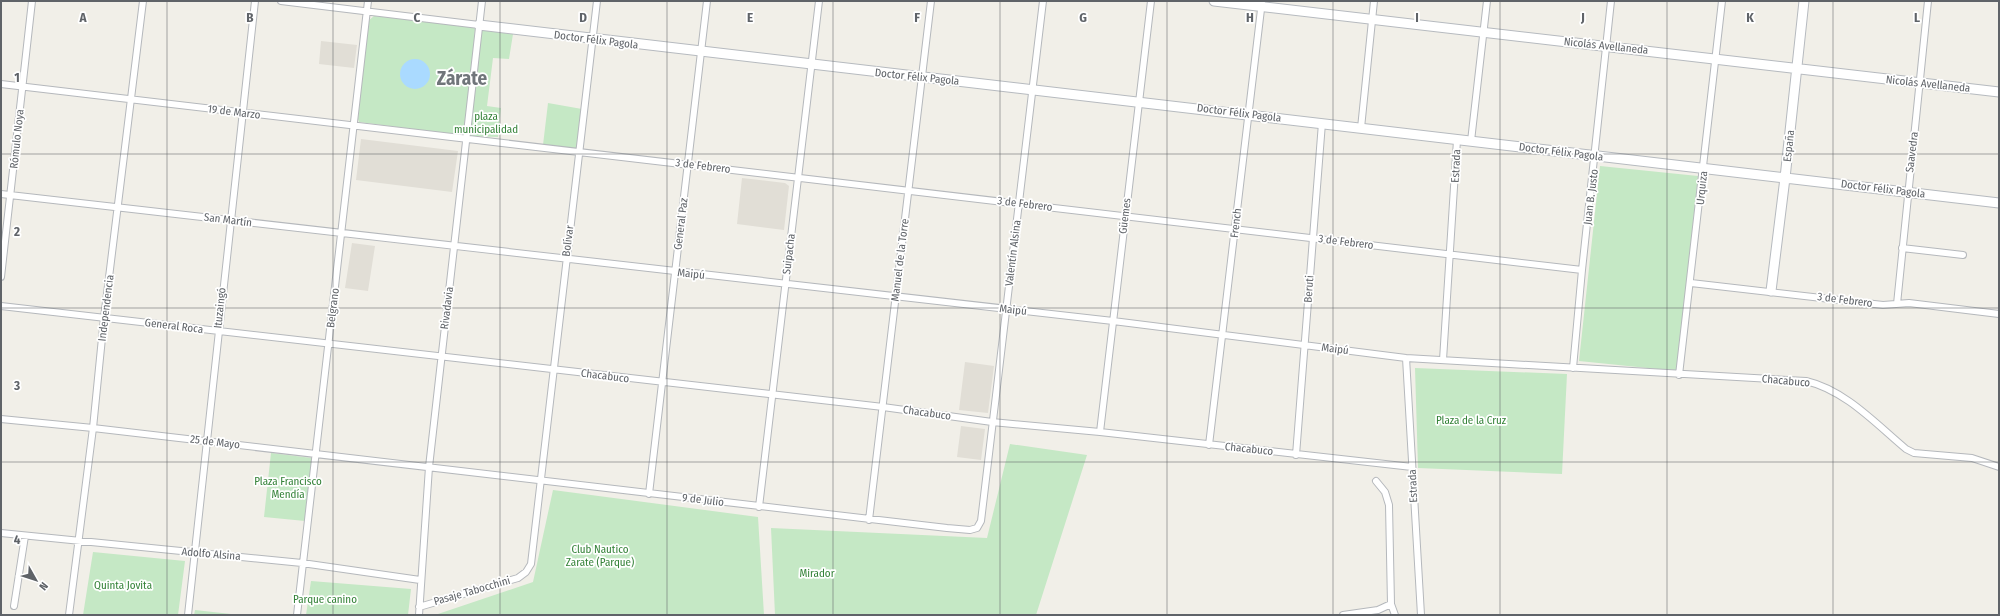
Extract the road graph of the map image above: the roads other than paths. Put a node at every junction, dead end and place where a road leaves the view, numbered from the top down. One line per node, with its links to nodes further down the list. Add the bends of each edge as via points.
1 (32, 1): 34 (street, Rómulo Noya)
2 (143, 1): 37 (street, Independencia)
3 (255, 1): 39 (street, Ituzaingó)
4 (281, 1): 21 (street)
5 (368, 1): 21 (street, Belgrano)
6 (482, 1): 23 (street, Rivadavia)
7 (597, 1): 25 (street, Bolívar)
8 (707, 1): 27 (street, General Paz)
9 (819, 1): 29 (street, Suipacha)
10 (931, 1): 31 (street, Manuel de la Torre)
11 (1043, 1): 35 (street, Valentín Alsina)
12 (1151, 1): 38 (street, Güemes)
13 (1214, 1): 20 (street, Nicolás Avellaneda)
14 (1374, 1): 22 (street)
15 (1487, 1): 24 (street, Estrada)
16 (1612, 1): 26 (street, Juan B. Justo)
17 (1722, 1): 28 (street, Urquiza)
18 (1804, 1): 30 (street, España)
19 (1928, 1): 33 (street, Saavedra)
20 (1262, 4): 22 (street, Nicolás Avellaneda); 40 (street, French)
21 (366, 12): 23 (street); 42 (street, Belgrano)
22 (1372, 18): 24 (street, Nicolás Avellaneda); 43 (street)
23 (479, 25): 25 (street, Doctor Félix Pagola); 44 (street, Rivadavia)
24 (1484, 32): 26 (street, Nicolás Avellaneda); 46 (street, Estrada)
25 (592, 40): 27 (street, Doctor Félix Pagola); 47 (street, Bolívar)
26 (1605, 46): 28 (street, Nicolás Avellaneda); 48 (street, Juan B. Justo)
27 (701, 52): 29 (street, Doctor Félix Pagola); 49 (street, General Paz)
28 (1715, 59): 30 (street, Nicolás Avellaneda); 50 (street, Urquiza)
29 (811, 64): 31 (street, Doctor Félix Pagola); 51 (street, Suipacha)
30 (1796, 68): 33 (street, Nicolás Avellaneda); 52 (street, España)
31 (922, 77): 35 (street, Doctor Félix Pagola); 53 (street, Manuel de la Torre)
32 (1, 84): 34 (street, 19 de Marzo)
33 (1920, 84): 36 (street, Nicolás Avellaneda); 54 (street, Saavedra)
34 (23, 87): 37 (street, 19 de Marzo); 56 (street, Rómulo Noya)
35 (1032, 90): 38 (street, Doctor Félix Pagola); 57 (street, Valentín Alsina)
36 (1999, 92)
37 (132, 99): 39 (street, 19 de Marzo); 59 (street, Independencia)
38 (1139, 102): 40 (street, Doctor Félix Pagola); 60 (street, Güemes)
39 (242, 113): 42 (street, 19 de Marzo); 61 (street, Ituzaingó)
40 (1250, 114): 41 (street, Doctor Félix Pagola); 62 (street, French)
41 (1322, 123): 43 (street, Doctor Félix Pagola); 64 (street, Beruti)
42 (354, 126): 44 (street, 19 de Marzo); 63 (street, Belgrano)
43 (1361, 128): 45 (street, Doctor Félix Pagola)
44 (468, 138): 47 (street, 3 de Febrero); 65 (street, Rivadavia)
45 (1457, 140): 46 (street, Doctor Félix Pagola); 67 (street, Estrada)
46 (1471, 141): 48 (street, Doctor Félix Pagola)
47 (579, 152): 49 (street, 3 de Febrero); 69 (street, Bolívar)
48 (1595, 156): 50 (street, Doctor Félix Pagola); 70 (street, Juan B. Justo)
49 (688, 164): 51 (street, 3 de Febrero); 71 (street, General Paz)
50 (1704, 169): 52 (street, Doctor Félix Pagola); 73 (street, Urquiza)
51 (798, 177): 53 (street, 3 de Febrero); 74 (street, Suipacha)
52 (1786, 178): 54 (street, Doctor Félix Pagola); 75 (street, España)
53 (908, 190): 57 (street, 3 de Febrero); 76 (street, Manuel de la Torre)
54 (1907, 192): 58 (street, Doctor Félix Pagola); 66 (street, Saavedra)
55 (1, 194): 56 (street, San Martín)
56 (11, 195): 59 (street, San Martín); 72 (street, Rómulo Noya)
57 (1018, 203): 60 (street, 3 de Febrero); 79 (street, Valentín Alsina)
58 (1999, 203)
59 (119, 208): 61 (street, San Martín); 81 (street, Independencia)
60 (1125, 216): 62 (street, 3 de Febrero); 82 (street, Güemes)
61 (230, 220): 63 (street, San Martín); 83 (street, Ituzaingó)
62 (1235, 229): 64 (street, 3 de Febrero); 84 (street, French)
63 (342, 233): 65 (street, San Martín); 85 (street, Belgrano)
64 (1312, 238): 67 (street, 3 de Febrero); 86 (street, Beruti)
65 (455, 246): 69 (street, Maipú); 87 (street, Rivadavia)
66 (1902, 248): 68 (street); 77 (street, Saavedra)
67 (1451, 254): 70 (street, 3 de Febrero); 89 (street, Estrada)
68 (1963, 255)
69 (566, 259): 71 (street, Maipú); 91 (street, Bolívar)
70 (1582, 270): 90 (street, Juan B. Justo)
71 (675, 272): 74 (street, Maipú); 93 (street, General Paz)
72 (1, 277)
73 (1691, 283): 75 (street, 3 de Febrero); 92 (street, Urquiza)
74 (785, 284): 76 (street, Maipú); 94 (street, Suipacha)
75 (1771, 291): 77 (street, 3 de Febrero, via 1883,305)
76 (896, 297): 79 (street, Maipú); 95 (street, Manuel de la Torre)
77 (1896, 304): 80 (street, 3 de Febrero, via 1909,303)
78 (1, 306): 81 (street, General Roca)
79 (1006, 310): 82 (street, Maipú); 97 (street, Valentín Alsina)
80 (1999, 314)
81 (104, 318): 83 (street, General Roca); 98 (street, Independencia)
82 (1113, 321): 84 (street, Maipú); 99 (street, Güemes)
83 (218, 331): 85 (street, General Roca); 100 (street, Ituzaingó)
84 (1222, 334): 86 (street, Maipú); 101 (street, French)
85 (329, 344): 87 (street, General Roca); 102 (street, Belgrano)
86 (1305, 346): 88 (street, Maipú); 103 (street, Beruti)
87 (442, 358): 91 (street, Chacabuco); 104 (street, Rivadavia)
88 (1406, 358): 89 (street, Maipú); 105 (street, Estrada)
89 (1443, 360): 90 (street, Maipú)
90 (1573, 368): 92 (street, Chacabuco)
91 (553, 369): 93 (street, Chacabuco); 107 (street, Bolívar)
92 (1679, 375): 106 (street, Chacabuco, via 1806,381 1837,394 1906,449 1972,458)
93 (662, 383): 94 (street, Chacabuco); 109 (street, General Paz)
94 (772, 396): 95 (street, Chacabuco); 110 (street, Suipacha)
95 (883, 407): 97 (street, Chacabuco); 111 (street, Manuel de la Torre)
96 (1, 419): 98 (street, 25 de Mayo)
97 (992, 422): 99 (street, Chacabuco); 112 (street, Valentín Alsina, via 981,521)
98 (93, 428): 100 (street, 25 de Mayo); 115 (street, Independencia)
99 (1100, 432): 101 (street, Chacabuco)
100 (206, 442): 102 (street, 25 de Mayo); 116 (street, Ituzaingó)
101 (1209, 445): 103 (street, Chacabuco)
102 (316, 454): 104 (street, 25 de Mayo); 117 (street, Belgrano)
103 (1296, 455): 105 (street, Chacabuco)
104 (429, 467): 107 (street, 9 de Julio); 118 (street, Rivadavia)
105 (1412, 467): 128 (street, Estrada)
106 (1999, 468)
107 (540, 481): 109 (street, 9 de Julio); 121 (street, Pasaje Tabocchini, via 531,564 526,572 518,578)
108 (1376, 482): 119 (street, via 1385,492 1389,505)
109 (649, 494): 110 (street, 9 de Julio)
110 (758, 507): 111 (street, 9 de Julio)
111 (869, 520): 112 (street, 9 de Julio, via 970,530)
112 (977, 528)
113 (1, 533): 114 (street, Adolfo Alsina)
114 (25, 536): 115 (street, Adolfo Alsina); 120 (street)
115 (77, 541): 116 (street, Adolfo Alsina); 122 (street, Independencia)
116 (194, 552): 117 (street, Adolfo Alsina); 123 (street, Ituzaingó)
117 (302, 563): 118 (street, Adolfo Alsina); 124 (street, Belgrano)
118 (420, 580): 121 (street, Rivadavia)
119 (1391, 604): 126 (street, via 1378,610); 127 (street)
120 (14, 606)
121 (419, 607): 125 (street, Rivadavia)
122 (69, 615)
123 (188, 615)
124 (297, 615)
125 (419, 615)
126 (1343, 615)
127 (1395, 615)
128 (1421, 615)

